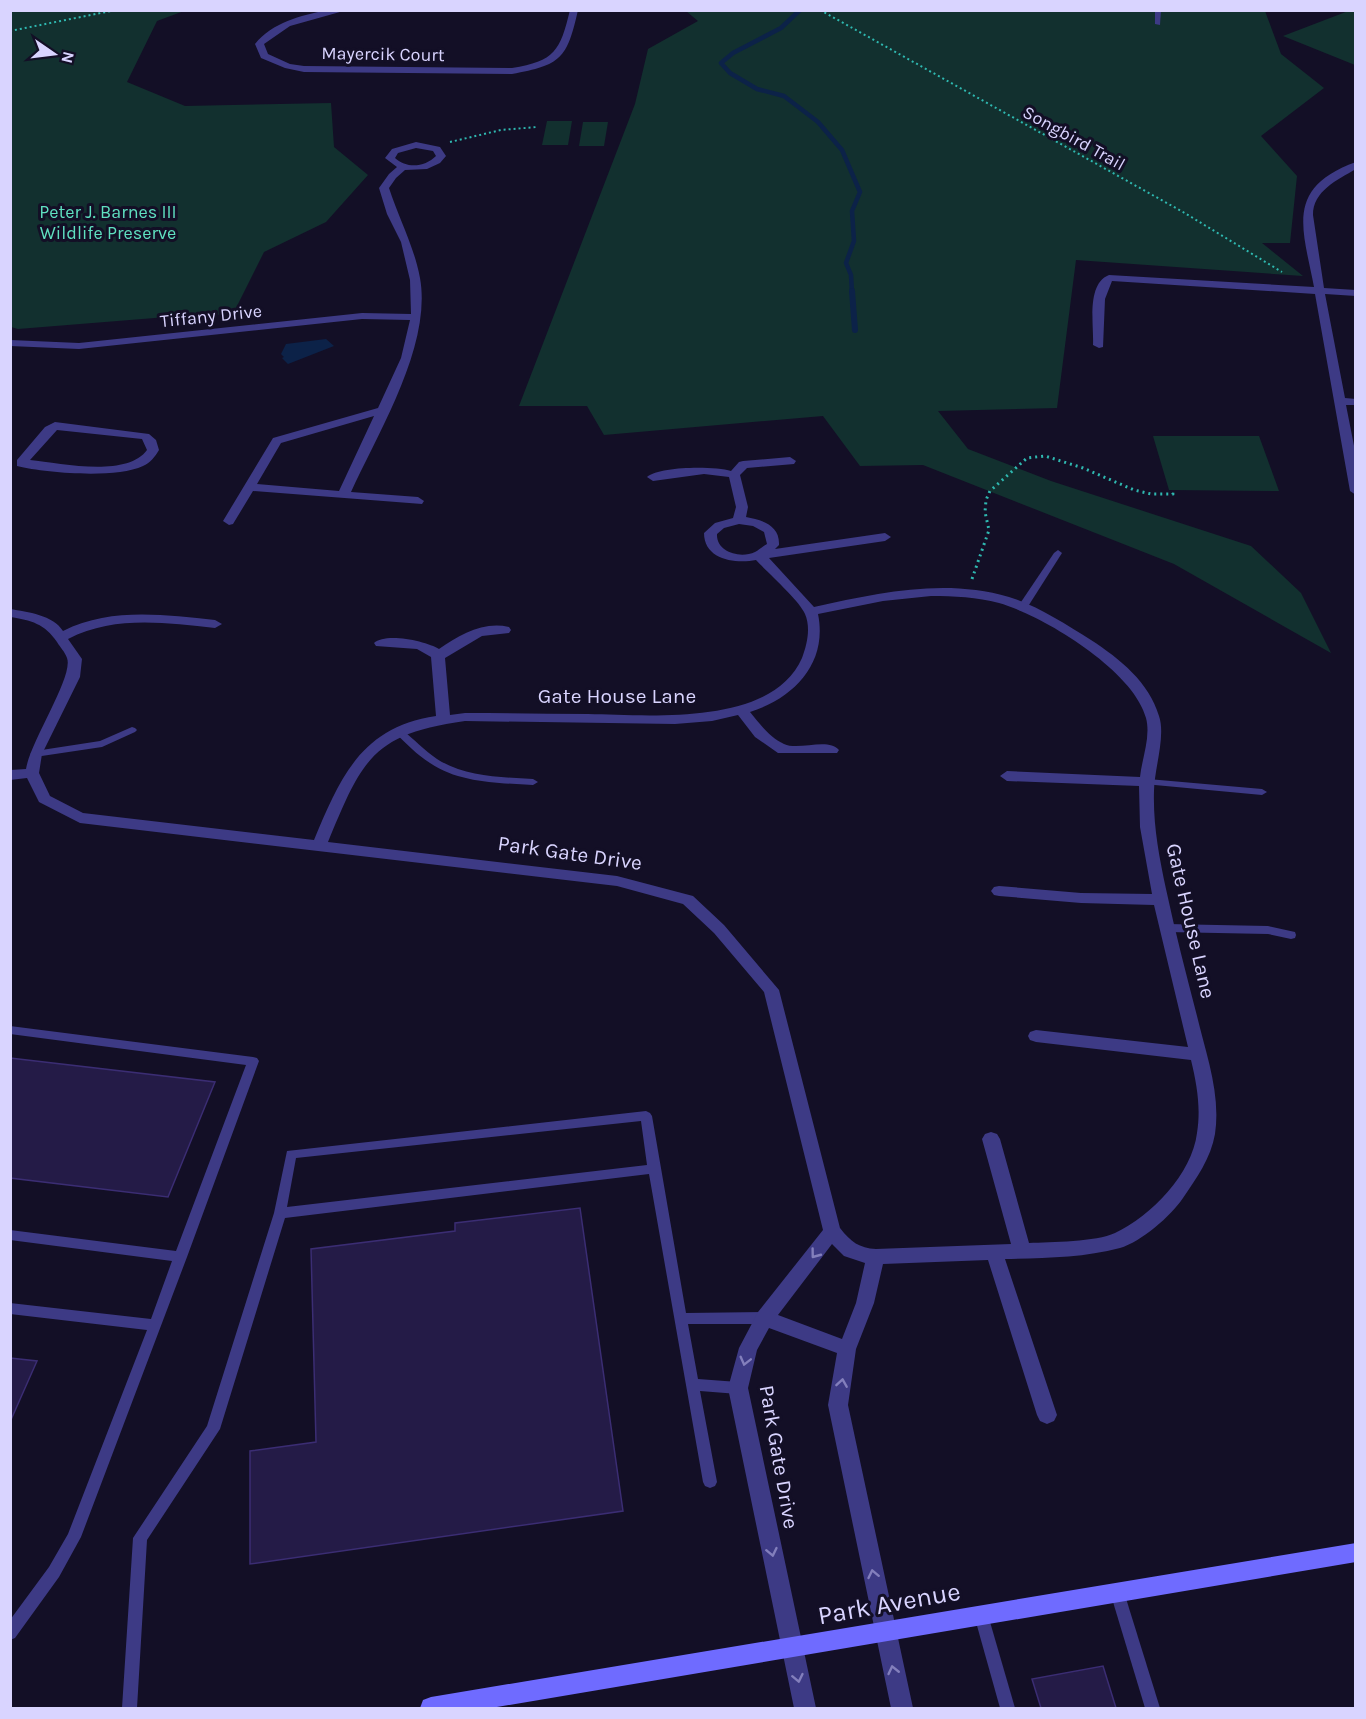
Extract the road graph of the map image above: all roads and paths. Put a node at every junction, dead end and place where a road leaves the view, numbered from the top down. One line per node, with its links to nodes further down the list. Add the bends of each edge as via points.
1 (116, 10): 7 (path)
2 (343, 10): 3 (street, Mayercik Court, via 297,20 273,30 259,44 264,56 304,69 512,71 540,65 560,54)
3 (574, 10)
4 (820, 10): 12 (path, Songbird Trail, via 1284,273)
5 (1158, 10): 6 (lane)
6 (1158, 24)
7 (10, 31)
8 (537, 127): 9 (path, via 501,130)
9 (431, 147): 11 (street, via 440,153 439,160 420,168); 11 (street, via 408,146 395,151 390,158)
10 (1356, 165): 12 (street, via 1319,191 1308,206)
11 (403, 167): 14 (street, via 384,188 406,242 415,280)
12 (1319, 287): 13 (street); 16 (street, via 1110,278 1100,290); 17 (street)
13 (1356, 293)
14 (416, 317): 15 (street, Tiffany Drive, via 362,316 79,346); 19 (street, via 407,358)
15 (10, 343)
16 (1099, 345)
17 (1340, 401): 18 (street); 26 (street)
18 (1356, 402)
19 (383, 410): 24 (street, via 277,441); 27 (street)
20 (790, 461): 22 (street, via 743,465)
21 (16, 463): 21 (street, via 116,470 137,465 153,450 145,436 55,426)
22 (734, 475): 23 (street, via 703,470); 29 (street, via 742,507)
23 (653, 477)
24 (249, 487): 27 (street); 30 (street)
25 (1172, 490): 34 (path, via 1173,494 1166,496 1134,490 1045,456 1023,462 990,491 986,500 989,530)
26 (1356, 491)
27 (345, 493): 28 (street)
28 (418, 501)
29 (739, 520): 33 (street, via 759,524 772,533 773,545); 33 (street, via 719,525 709,536 709,542 728,557)
30 (229, 521)
31 (885, 537): 33 (street)
32 (1058, 553): 35 (lane)
33 (759, 555): 36 (street)
34 (967, 593): 35 (street, Gate House Lane); 36 (street, Gate House Lane, via 884,596)
35 (1022, 608): 53 (street, Gate House Lane, via 1097,650 1137,686 1155,729)
36 (811, 612): 43 (street, Gate House Lane, via 815,639 801,674 784,689)
37 (10, 613): 40 (street, via 30,616 54,627)
38 (215, 624): 40 (street, via 130,617 76,628)
39 (504, 630): 42 (street, via 492,628 469,635)
40 (61, 637): 48 (street, via 75,659 73,676)
41 (381, 643): 42 (street, via 423,646)
42 (438, 656): 44 (street)
43 (741, 710): 44 (street, Gate House Lane, via 675,720); 47 (street, via 760,734 783,750)
44 (443, 719): 46 (street, Gate House Lane)
45 (132, 730): 48 (lane, via 102,744)
46 (398, 731): 52 (lane, via 436,763 460,774); 55 (street, Gate House Lane, via 372,746 354,769)
47 (832, 750)
48 (35, 754): 49 (street)
49 (32, 773): 50 (street); 55 (street, Park Gate Drive, via 44,799 80,818)
50 (10, 775)
51 (1007, 776): 53 (street)
52 (533, 782)
53 (1148, 782): 54 (lane); 57 (street, Gate House Lane, via 1147,828)
54 (1262, 792)
55 (319, 846): 66 (street, Park Gate Drive, via 617,880 688,900 719,929 771,990)
56 (999, 891): 57 (street)
57 (1159, 900): 58 (street, Gate House Lane)
58 (1167, 928): 59 (lane, via 1268,930); 62 (street, Gate House Lane)
59 (1291, 935)
60 (10, 1030): 70 (lane, via 253,1061)
61 (1036, 1036): 62 (street)
62 (1199, 1055): 68 (street, Gate House Lane, via 1207,1091 1206,1135 1193,1170 1170,1203 1118,1240 1068,1249)
63 (991, 1139): 68 (street)
64 (654, 1169): 65 (lane); 65 (lane, via 646,1116 291,1154); 74 (lane)
65 (280, 1213): 87 (lane, via 213,1429 140,1538)
66 (832, 1231): 71 (street, Gate House Lane, via 844,1248 861,1256); 73 (street, Park Gate Drive, one-way to 73)
67 (10, 1234): 70 (lane)
68 (1022, 1251): 69 (street, Gate House Lane)
69 (994, 1252): 71 (street, Gate House Lane); 79 (street)
70 (181, 1257): 75 (lane)
71 (876, 1257): 76 (street, via 865,1303)
72 (10, 1308): 75 (lane)
73 (765, 1318): 74 (lane); 76 (street); 78 (street, Park Gate Drive, one-way to 78, via 748,1348)
74 (681, 1319): 77 (lane)
75 (155, 1325): 85 (lane, via 74,1537)
76 (847, 1349): 84 (street, one-way to 76, via 838,1405)
77 (693, 1385): 78 (lane); 80 (lane)
78 (738, 1388): 86 (street, Park Gate Drive, one-way to 86)
79 (1047, 1415)
80 (710, 1482)
81 (1356, 1552): 82 (street, Park Avenue)
82 (1117, 1592): 83 (street, Park Avenue); 92 (lane)
83 (981, 1615): 84 (street, Park Avenue); 91 (lane)
84 (885, 1632): 86 (street, Park Avenue); 90 (street, one-way to 84)
85 (10, 1633)
86 (792, 1647): 88 (street, Park Avenue); 89 (street, Park Gate Drive, one-way to 89)
87 (129, 1708)
88 (431, 1708)
89 (805, 1708)
90 (902, 1708)
91 (1008, 1708)
92 (1153, 1708)

